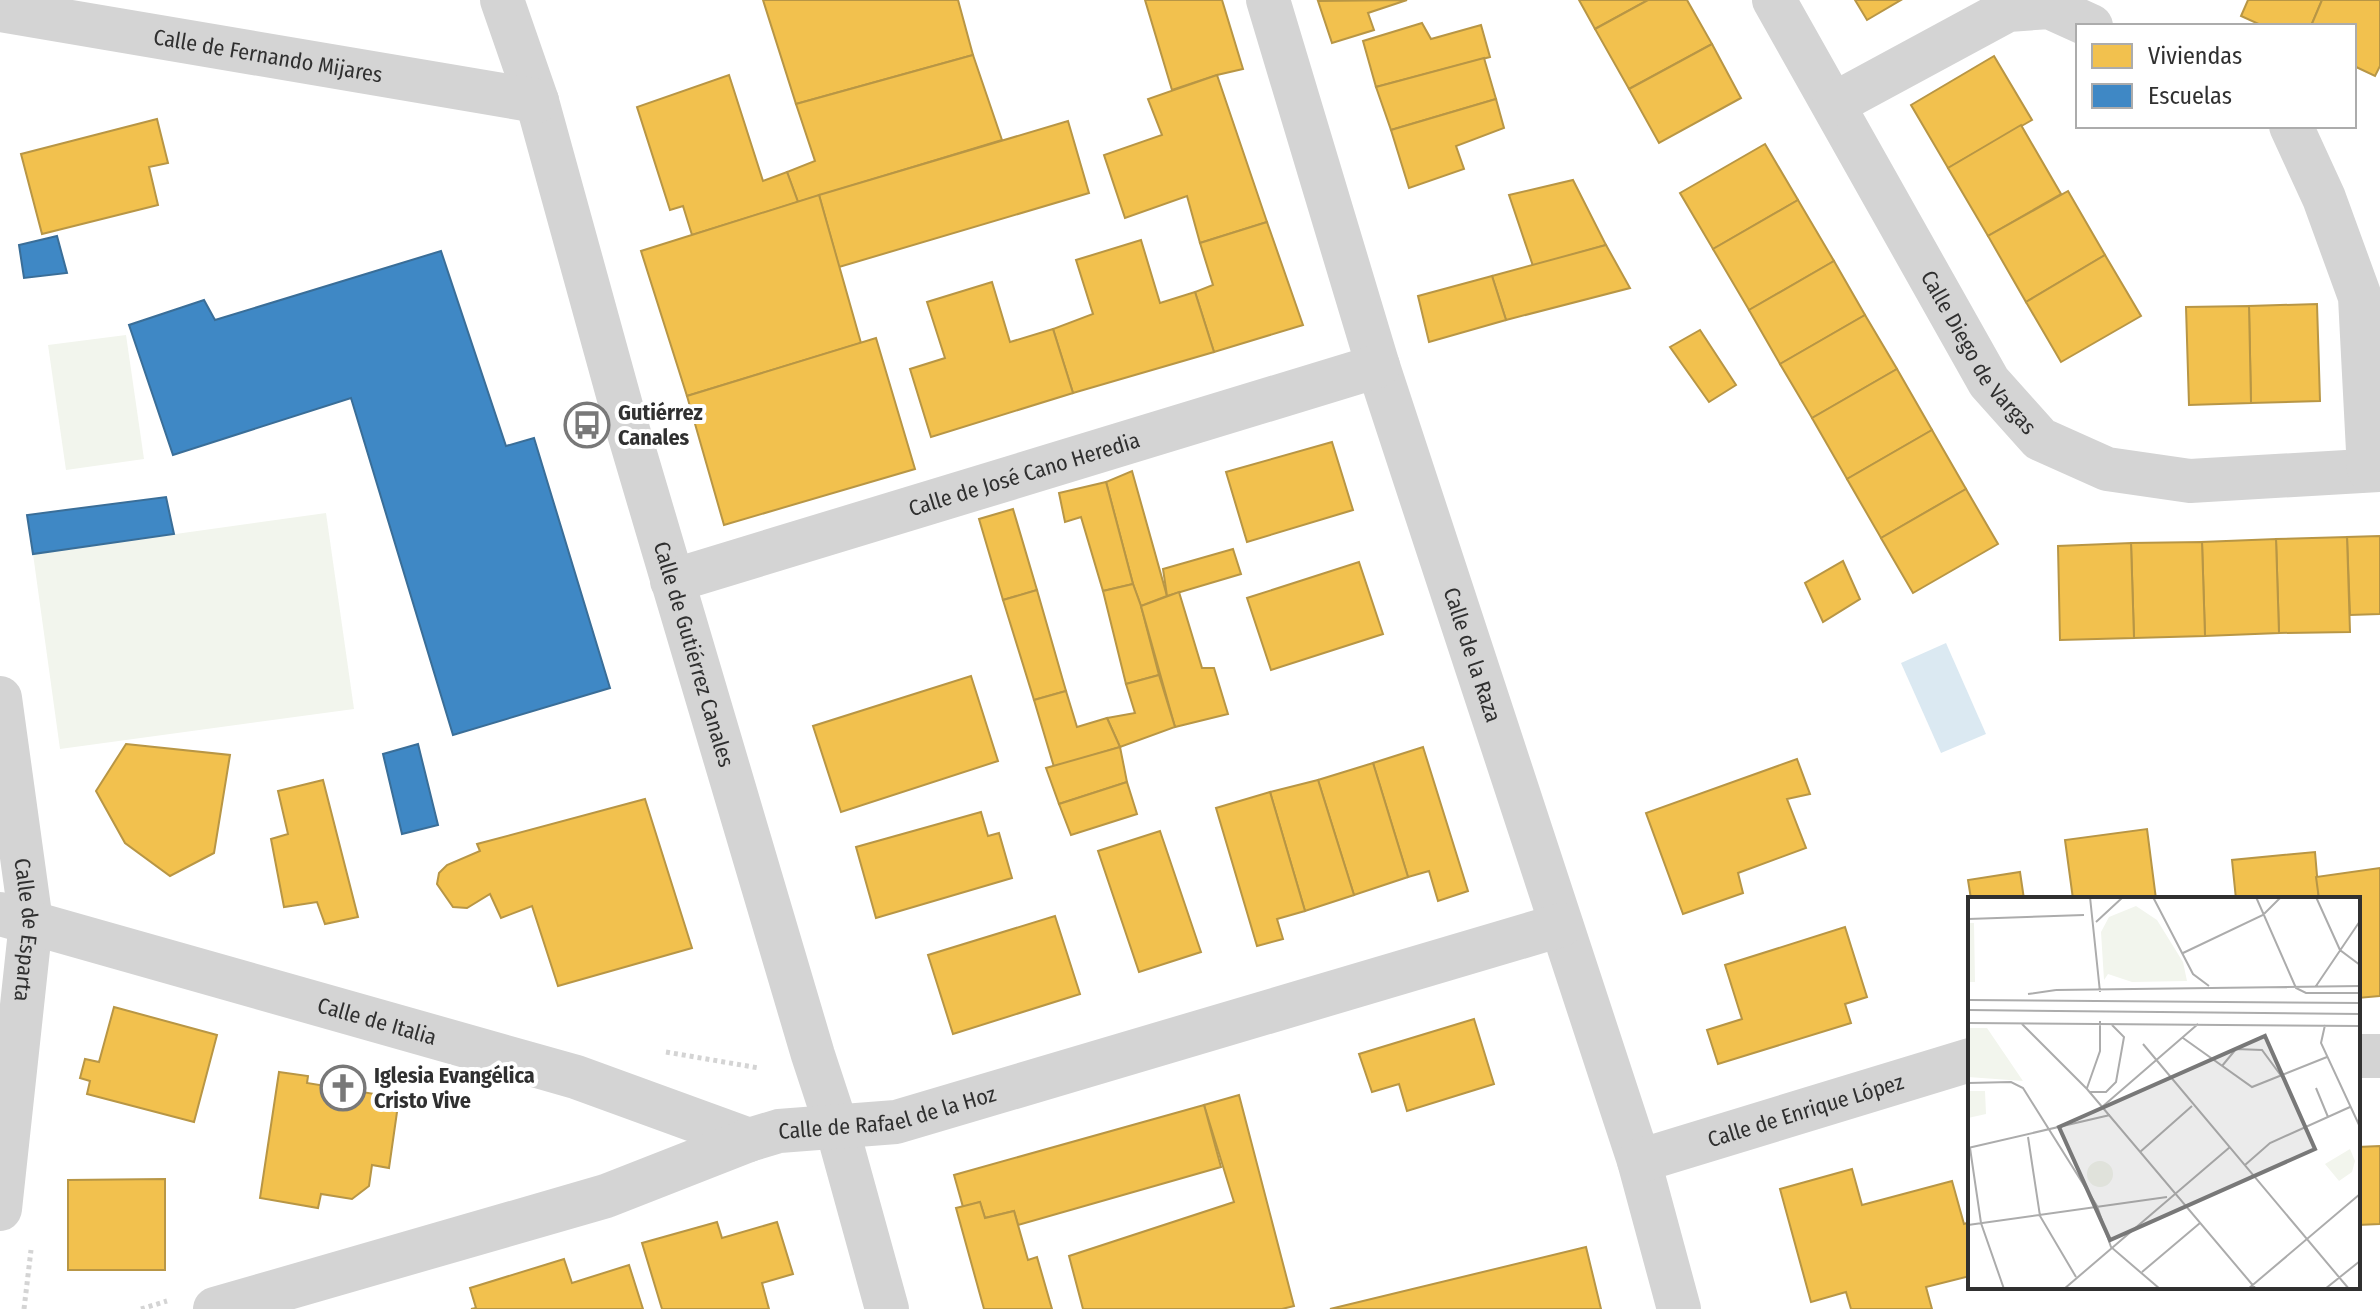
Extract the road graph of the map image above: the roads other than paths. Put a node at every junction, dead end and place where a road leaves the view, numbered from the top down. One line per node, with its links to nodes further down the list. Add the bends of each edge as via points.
1 (502, 0): 6 (street, Calle de Gutiérrez Canales)
2 (1268, 0): 9 (street, Calle de la Raza)
3 (1774, 0): 7 (street, Calle Diego de Vargas)
4 (0, 10): 6 (street, Calle de Fernando Mijares)
5 (2087, 24): 7 (street, via 2049,7 2008,10)
6 (537, 101): 11 (street, Calle de Gutiérrez Canales)
7 (1834, 104): 10 (street, Calle Diego de Vargas, via 1989,382 2040,439 2107,469 2190,481)
8 (2292, 128): 10 (street, via 2360,297)
9 (1378, 366): 11 (street, Calle de José Cano Heredia); 14 (street, Calle de la Raza)
10 (2374, 470)
11 (672, 581): 16 (street, Calle de Gutiérrez Canales)
12 (0, 698): 13 (street, Calle de Esparta)
13 (16, 918): 17 (street, Calle de Italia, via 576,1077); 19 (street, Calle de Esparta)
14 (1561, 925): 16 (street, Calle de Rafael de la Hoz, via 896,1122); 18 (street, Calle de la Raza)
15 (1968, 1061): 18 (street, Calle de Enrique López)
16 (837, 1128): 17 (street, Calle de Rafael de la Hoz, via 779,1131); 21 (street, Calle de Gutiérrez Canales)
17 (749, 1140): 20 (street, Calle de Rafael de la Hoz, via 606,1196)
18 (1639, 1161): 22 (street, Calle de la Raza)
19 (0, 1209)
20 (215, 1309)
21 (887, 1309)
22 (1679, 1309)

